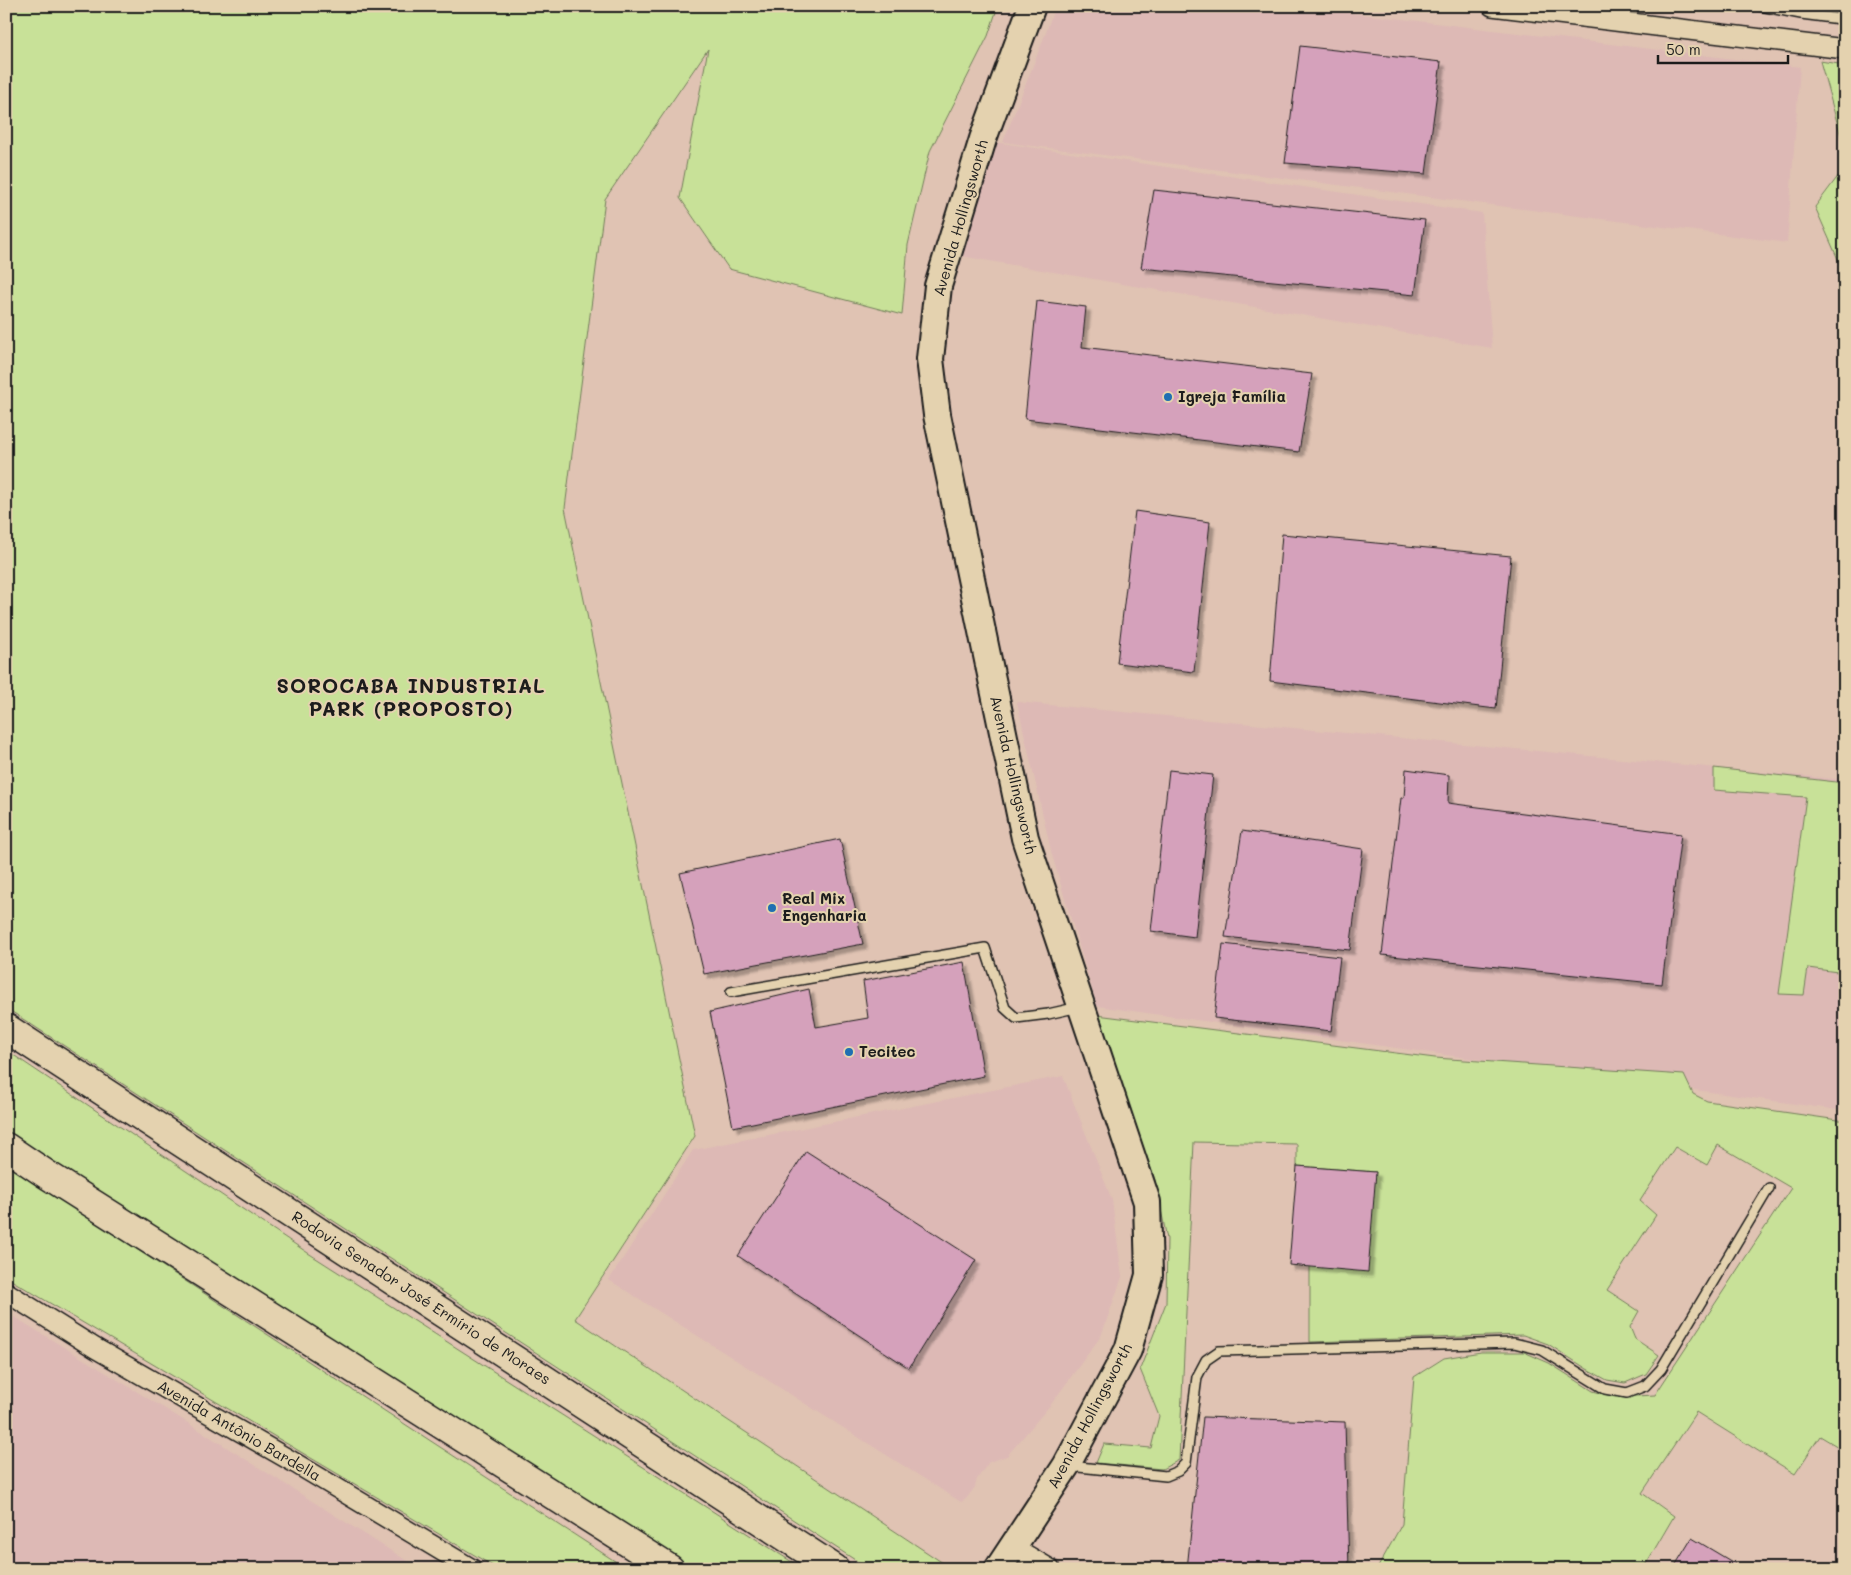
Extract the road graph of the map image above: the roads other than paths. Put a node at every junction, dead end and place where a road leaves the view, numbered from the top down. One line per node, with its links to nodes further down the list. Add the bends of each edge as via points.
1 (1032, 6): 7 (main road, Avenida Hollingsworth, via 983,139 938,286 930,359 937,415 1025,838)
2 (1492, 6): 5 (street)
3 (1760, 6): 4 (lane, via 1811,16 1840,19)
4 (1845, 16)
5 (1845, 49)
6 (731, 992): 7 (lane, via 985,948 1005,1008 1016,1018)
7 (1082, 1007): 12 (main road, Avenida Hollingsworth, via 1147,1202 1150,1275 1128,1350)
8 (6, 1028): 16 (highway, Rodovia Senador José Ermírio de Moraes)
9 (6, 1147): 15 (highway)
10 (1769, 1188): 12 (lane, via 1661,1369 1645,1386 1627,1392 1605,1389 1542,1350 1514,1343 1219,1351 1206,1360 1197,1377 1186,1463 1178,1471 1166,1476)
11 (6, 1292): 14 (street, Avenida Antônio Bardella, via 95,1348)
12 (1066, 1466): 13 (main road, Avenida Hollingsworth)
13 (1013, 1546): 17 (main road, Avenida Hollingsworth); 18 (street)
14 (472, 1569)
15 (670, 1569)
16 (835, 1569)
17 (998, 1569)
18 (1050, 1569)

